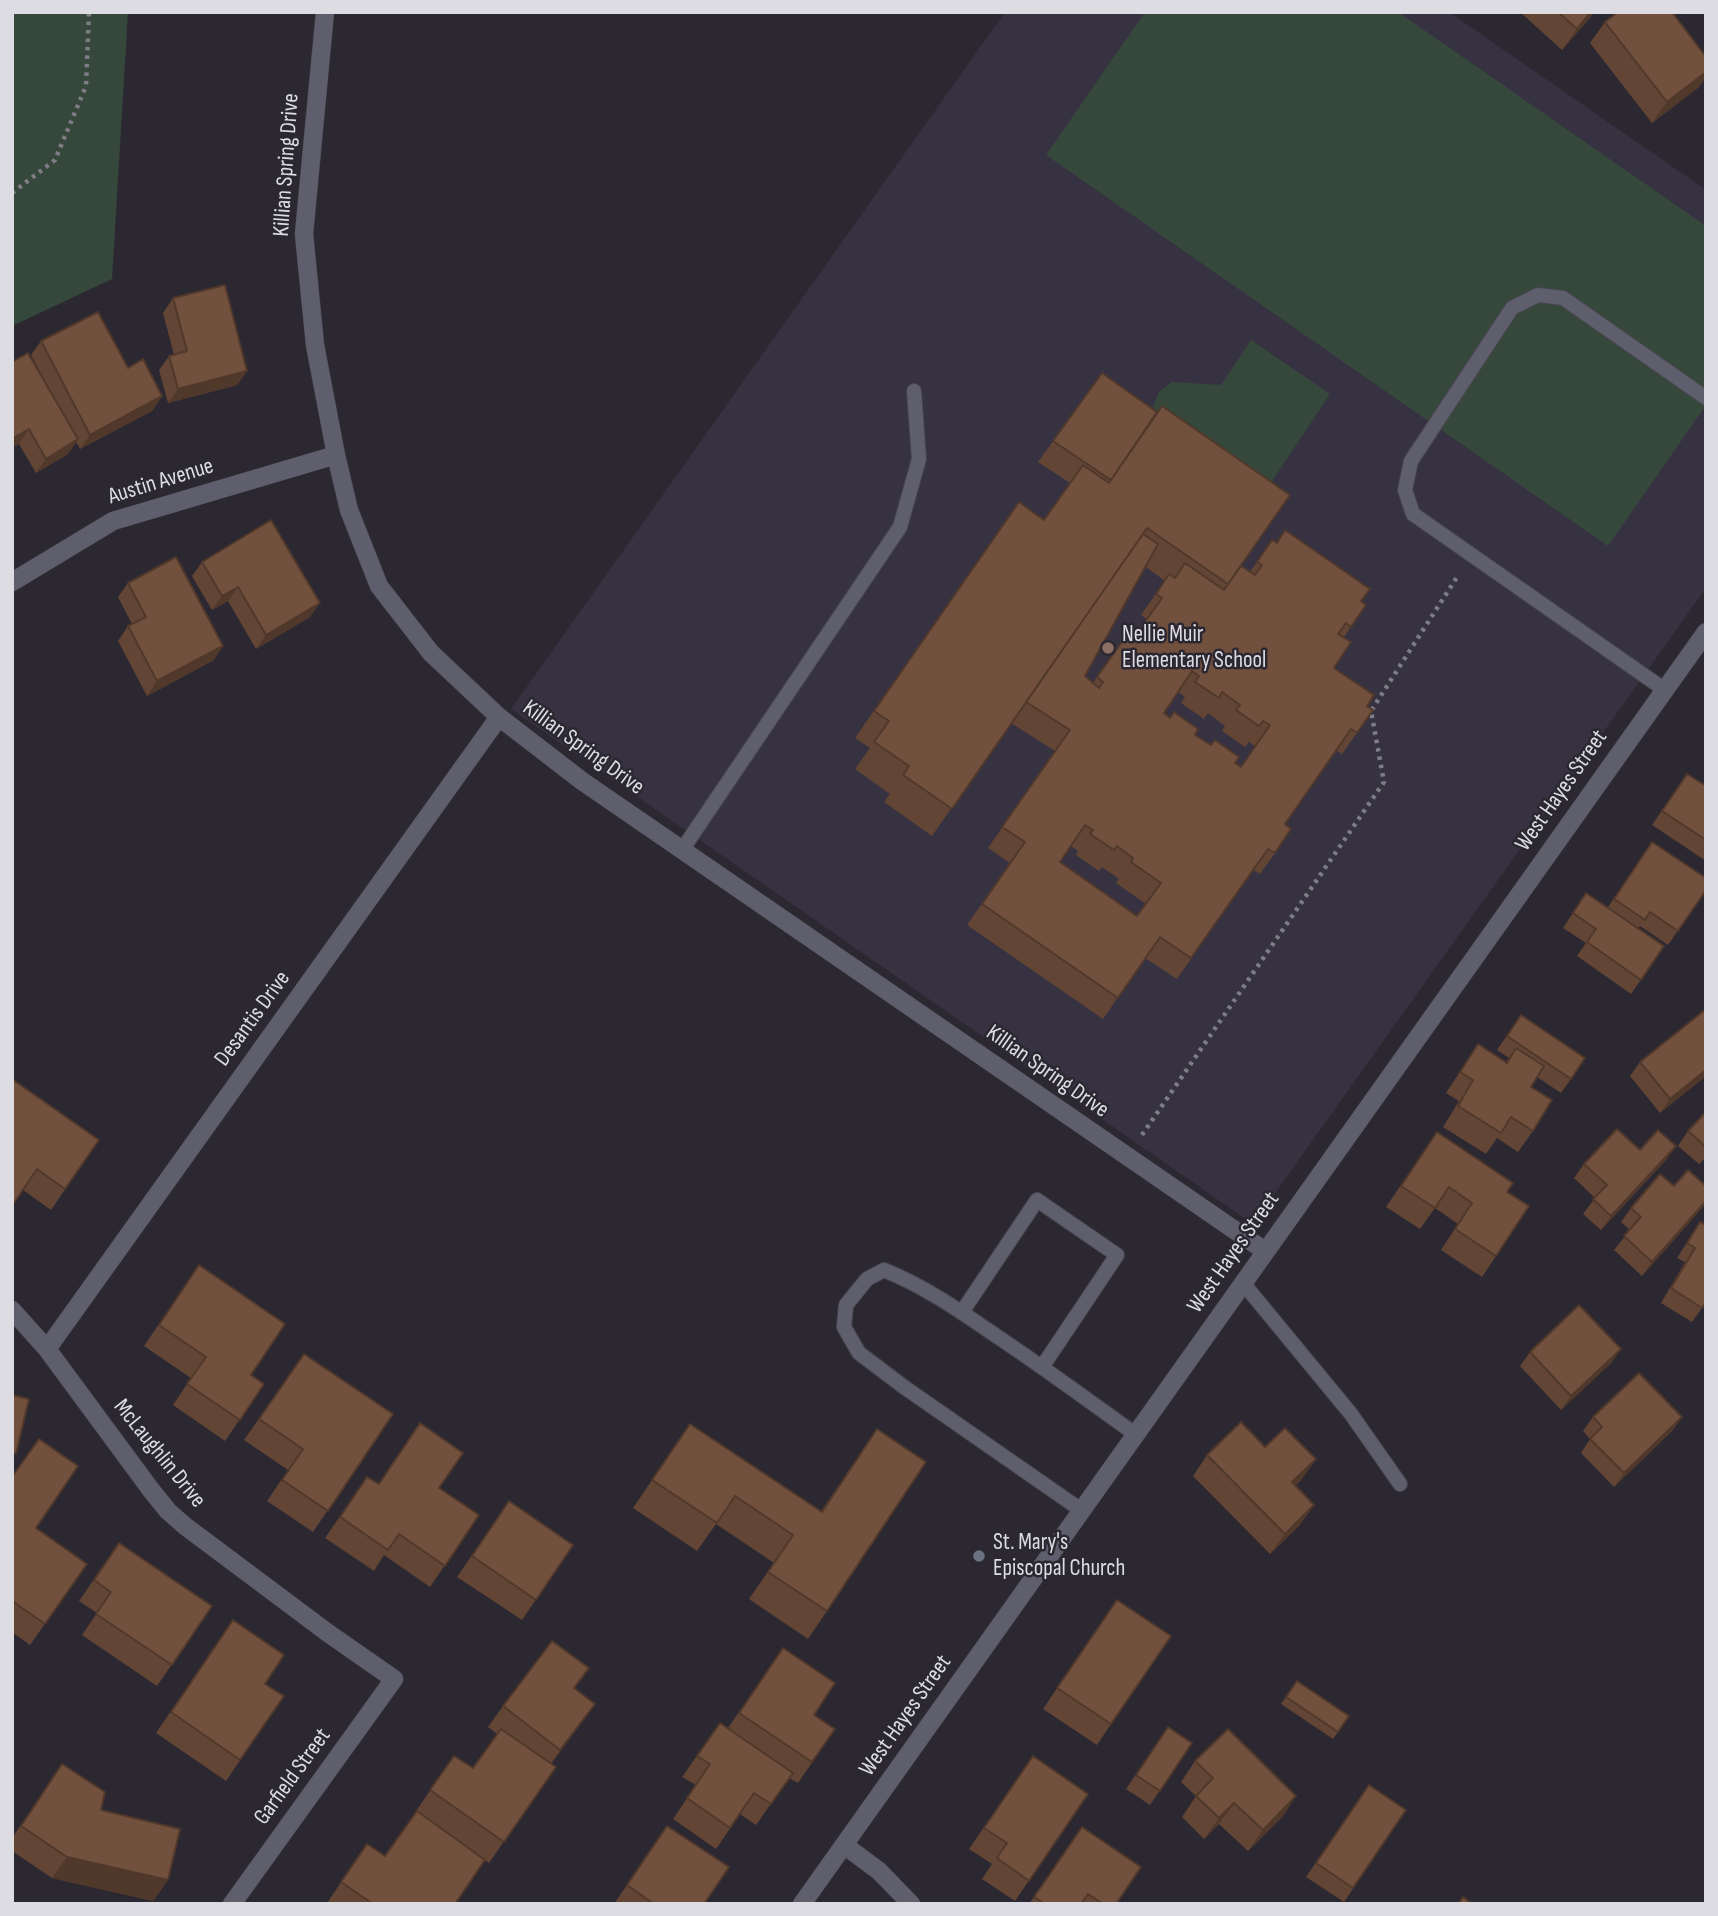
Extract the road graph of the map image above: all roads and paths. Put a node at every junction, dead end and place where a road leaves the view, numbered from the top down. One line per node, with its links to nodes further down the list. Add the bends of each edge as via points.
1 (89, 12): 3 (path, via 86,86 55,160)
2 (325, 12): 6 (street, Killian Spring Drive, via 304,233 315,345)
3 (12, 193)
4 (914, 391): 12 (lane, via 919,459 900,527)
5 (1706, 398): 7 (lane, via 1563,299 1538,295 1512,308 1411,461 1405,490 1413,514)
6 (336, 455): 8 (street, Austin Avenue, via 113,521); 11 (street, Killian Spring Drive, via 349,510 379,586 431,653)
7 (1471, 555): 10 (lane); 13 (path, via 1371,711 1384,782)
8 (12, 582)
9 (1706, 632): 10 (street, West Hayes Street)
10 (1665, 690): 14 (street, West Hayes Street)
11 (499, 717): 12 (street, Killian Spring Drive); 18 (street, Desantis Drive)
12 (682, 850): 13 (street, Killian Spring Drive)
13 (1127, 1156): 14 (street, Killian Spring Drive)
14 (1265, 1251): 15 (street, West Hayes Street)
15 (1243, 1283): 20 (street, West Hayes Street); 21 (lane, via 1351,1414)
16 (12, 1310): 18 (street, McLaughlin Drive)
17 (962, 1312): 19 (lane); 19 (lane, via 1037,1200 1118,1255); 22 (lane, via 884,1270 867,1279 846,1305 844,1327 859,1353)
18 (47, 1349): 23 (street, McLaughlin Drive, via 176,1518)
19 (1042, 1367): 20 (lane)
20 (1135, 1434): 22 (street, West Hayes Street)
21 (1400, 1484)
22 (1081, 1510): 24 (street, West Hayes Street)
23 (394, 1679): 25 (street, Garfield Street)
24 (844, 1845): 26 (street, West Hayes Street); 27 (street, via 879,1871)
25 (232, 1904)
26 (802, 1904)
27 (911, 1904)

